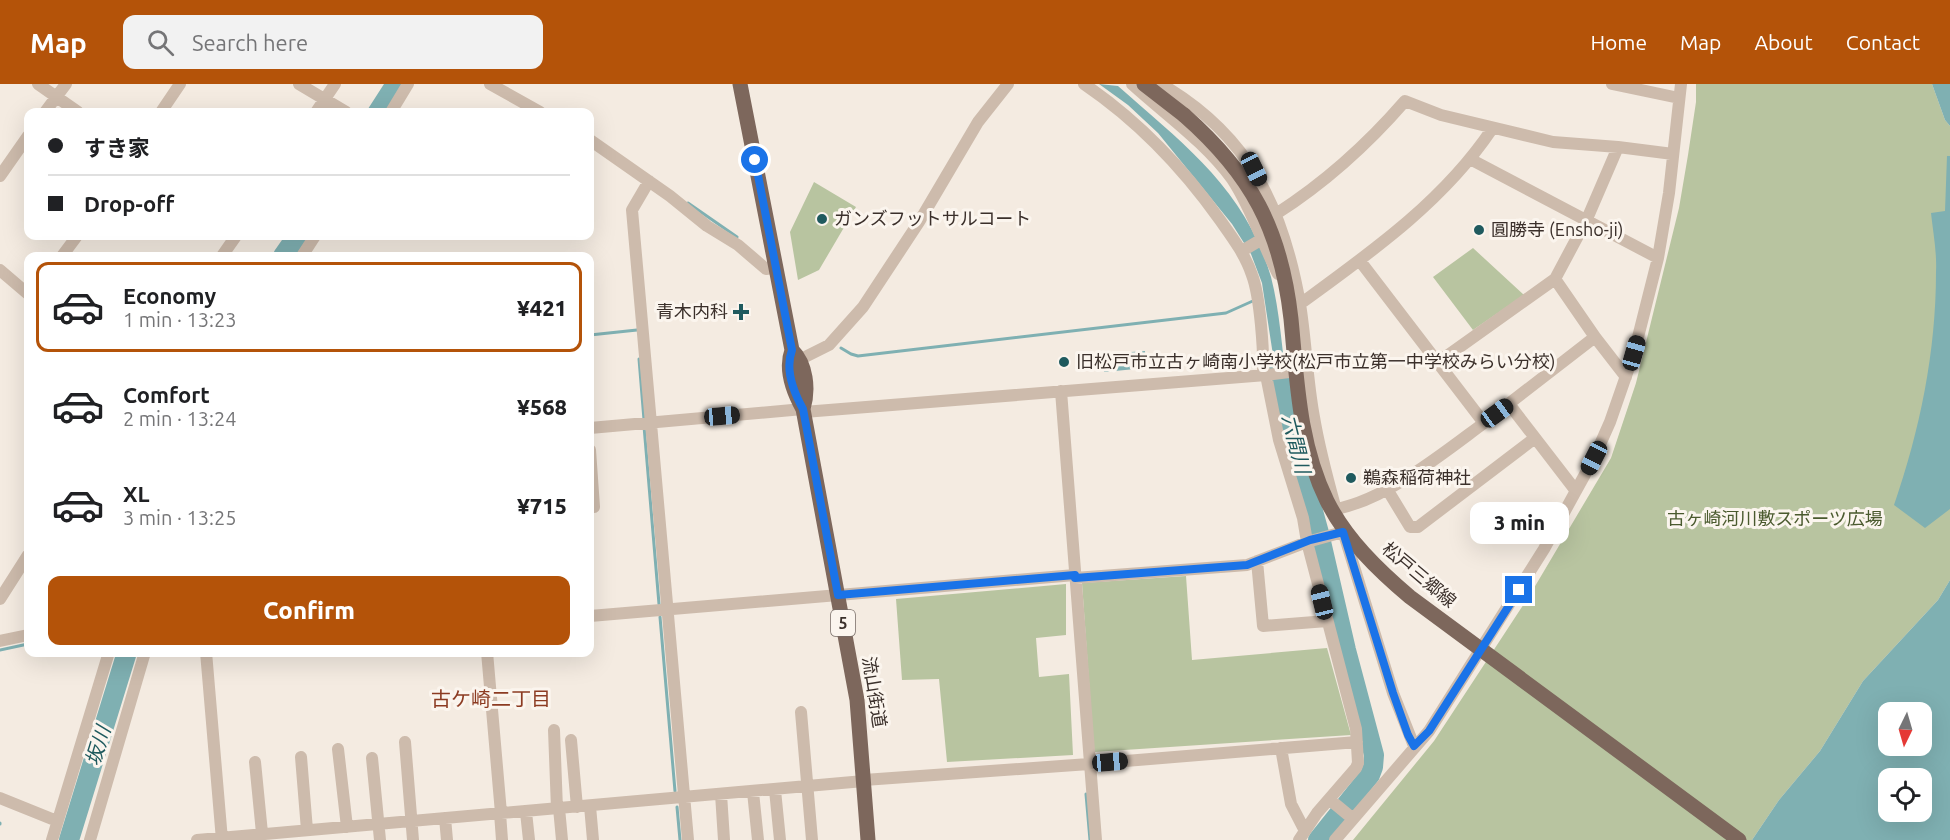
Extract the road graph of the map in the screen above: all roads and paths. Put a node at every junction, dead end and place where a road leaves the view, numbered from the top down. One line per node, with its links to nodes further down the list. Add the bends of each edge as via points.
1 (38, 84): 17 (street)
2 (66, 84): 17 (street)
3 (180, 84): 22 (street)
4 (299, 84): 19 (street)
5 (334, 84): 19 (street)
6 (408, 84): 25 (street)
7 (492, 84): 26 (street)
8 (740, 84): 42 (main road, 流山街道 / 5)
9 (1008, 84): 48 (street, via 978,122 863,307 829,345)
10 (1084, 84): 39 (street, via 1168,157)
11 (1132, 84): 38 (street, via 1213,157 1242,195)
12 (1144, 84): 132 (main road, 松戸三郷線, bridge, via 1185,115 1238,169 1261,208 1278,249 1288,297 1308,450 1327,502 1350,537 1410,597)
13 (1161, 84): 35 (street, via 1226,133 1254,169)
14 (1612, 84): 16 (street)
15 (1680, 84): 18 (street)
16 (1635, 86): 18 (street)
17 (56, 97): 20 (street); 21 (street)
18 (1679, 98): 31 (street)
19 (325, 99): 23 (street); 24 (street)
20 (48, 108)
21 (72, 108)
22 (164, 108)
23 (319, 108)
24 (340, 108)
25 (393, 108)
26 (533, 108)
27 (1492, 129): 30 (street, via 1553,142); 32 (street); 35 (street, via 1405,101 1364,146 1318,187)
28 (24, 142): 33 (street)
29 (594, 143): 34 (street)
30 (1618, 147): 31 (street); 36 (street)
31 (1673, 154): 40 (street)
32 (1470, 159): 36 (street); 41 (street, via 1402,228)
33 (0, 176)
34 (649, 181): 42 (street, via 766,269); 56 (street, via 632,210)
35 (1276, 214): 37 (street)
36 (1587, 219): 40 (street); 44 (street)
37 (1281, 229): 38 (street); 46 (street)
38 (1263, 238): 39 (street); 46 (street, via 1281,279)
39 (1242, 251): 51 (street, via 1253,276)
40 (1658, 258): 52 (street)
41 (1360, 261): 46 (street); 49 (street)
42 (777, 267): 48 (main road, 流山街道 / 5)
43 (0, 270): 45 (street)
44 (1555, 279): 47 (street); 49 (street)
45 (24, 291)
46 (1299, 299): 50 (street)
47 (1595, 337): 52 (street); 54 (street)
48 (796, 354): 55 (main road, 流山街道 / 5, via 807,395)
49 (1436, 360): 57 (street)
50 (1307, 369): 51 (street); 62 (street, via 1314,419)
51 (1264, 375): 53 (street); 64 (street)
52 (1626, 377): 61 (street, via 1610,422)
53 (1061, 391): 55 (street); 67 (street)
54 (1509, 404): 57 (street); 59 (street)
55 (803, 410): 56 (street); 68 (main road, 流山街道 / 5)
56 (651, 423): 58 (street); 70 (street)
57 (1484, 423): 60 (street)
58 (594, 428)
59 (1535, 438): 60 (street, via 1418,527 1410,527); 61 (street)
60 (1387, 489): 62 (street, via 1358,504)
61 (1576, 491): 84 (street, via 1519,590 1429,731)
62 (1336, 509): 63 (street)
63 (1340, 533): 64 (street); 84 (street)
64 (1309, 541): 66 (street); 72 (street)
65 (24, 561): 69 (street)
66 (1257, 561): 67 (street, via 1247,565); 72 (street, via 1263,626)
67 (1075, 576): 68 (street); 90 (street)
68 (838, 595): 70 (street); 91 (main road, 流山街道 / 5, via 857,700)
69 (0, 599)
70 (668, 609): 71 (street); 96 (street)
71 (594, 616)
72 (1326, 621): 83 (street)
73 (24, 636): 74 (street)
74 (0, 641)
75 (106, 657): 106 (street)
76 (145, 657): 115 (street)
77 (206, 657): 113 (street)
78 (487, 657): 103 (street)
79 (801, 712): 92 (street)
80 (554, 730): 101 (street)
81 (571, 740): 100 (street)
82 (405, 742): 107 (street)
83 (1357, 742): 85 (street); 98 (street, via 1356,768)
84 (1414, 746): 105 (street)
85 (1281, 748): 90 (street); 111 (street, via 1291,804)
86 (338, 749): 109 (street)
87 (301, 757): 110 (street)
88 (372, 758): 108 (street)
89 (255, 762): 112 (street)
90 (1089, 764): 91 (street); 130 (street)
91 (864, 780): 92 (street); 129 (main road, 流山街道 / 5)
92 (807, 787): 93 (street); 128 (street)
93 (775, 790): 94 (street); 127 (street)
94 (753, 792): 95 (street); 126 (street)
95 (721, 794): 96 (street); 125 (street)
96 (684, 797): 99 (street); 124 (street)
97 (0, 798): 106 (street)
98 (1329, 799): 105 (street); 111 (street)
99 (590, 806): 100 (street); 123 (street)
100 (577, 807): 101 (street)
101 (558, 809): 102 (street); 122 (street)
102 (526, 812): 103 (street); 121 (street)
103 (500, 813): 104 (street); 120 (street)
104 (445, 818): 107 (street); 119 (street)
105 (1352, 819): 131 (street)
106 (57, 821): 114 (street)
107 (411, 821): 108 (street); 118 (street)
108 (378, 824): 109 (street); 117 (street)
109 (347, 827): 110 (street)
110 (309, 833): 112 (street)
111 (1302, 835)
112 (270, 836): 113 (street)
113 (222, 838): 116 (street)
114 (52, 840)
115 (90, 840)
116 (196, 840)
117 (380, 840)
118 (413, 840)
119 (447, 840)
120 (502, 840)
121 (529, 840)
122 (562, 840)
123 (593, 840)
124 (688, 840)
125 (724, 840)
126 (758, 840)
127 (780, 840)
128 (812, 840)
129 (868, 840)
130 (1096, 840)
131 (1335, 840)
132 (1739, 840)

